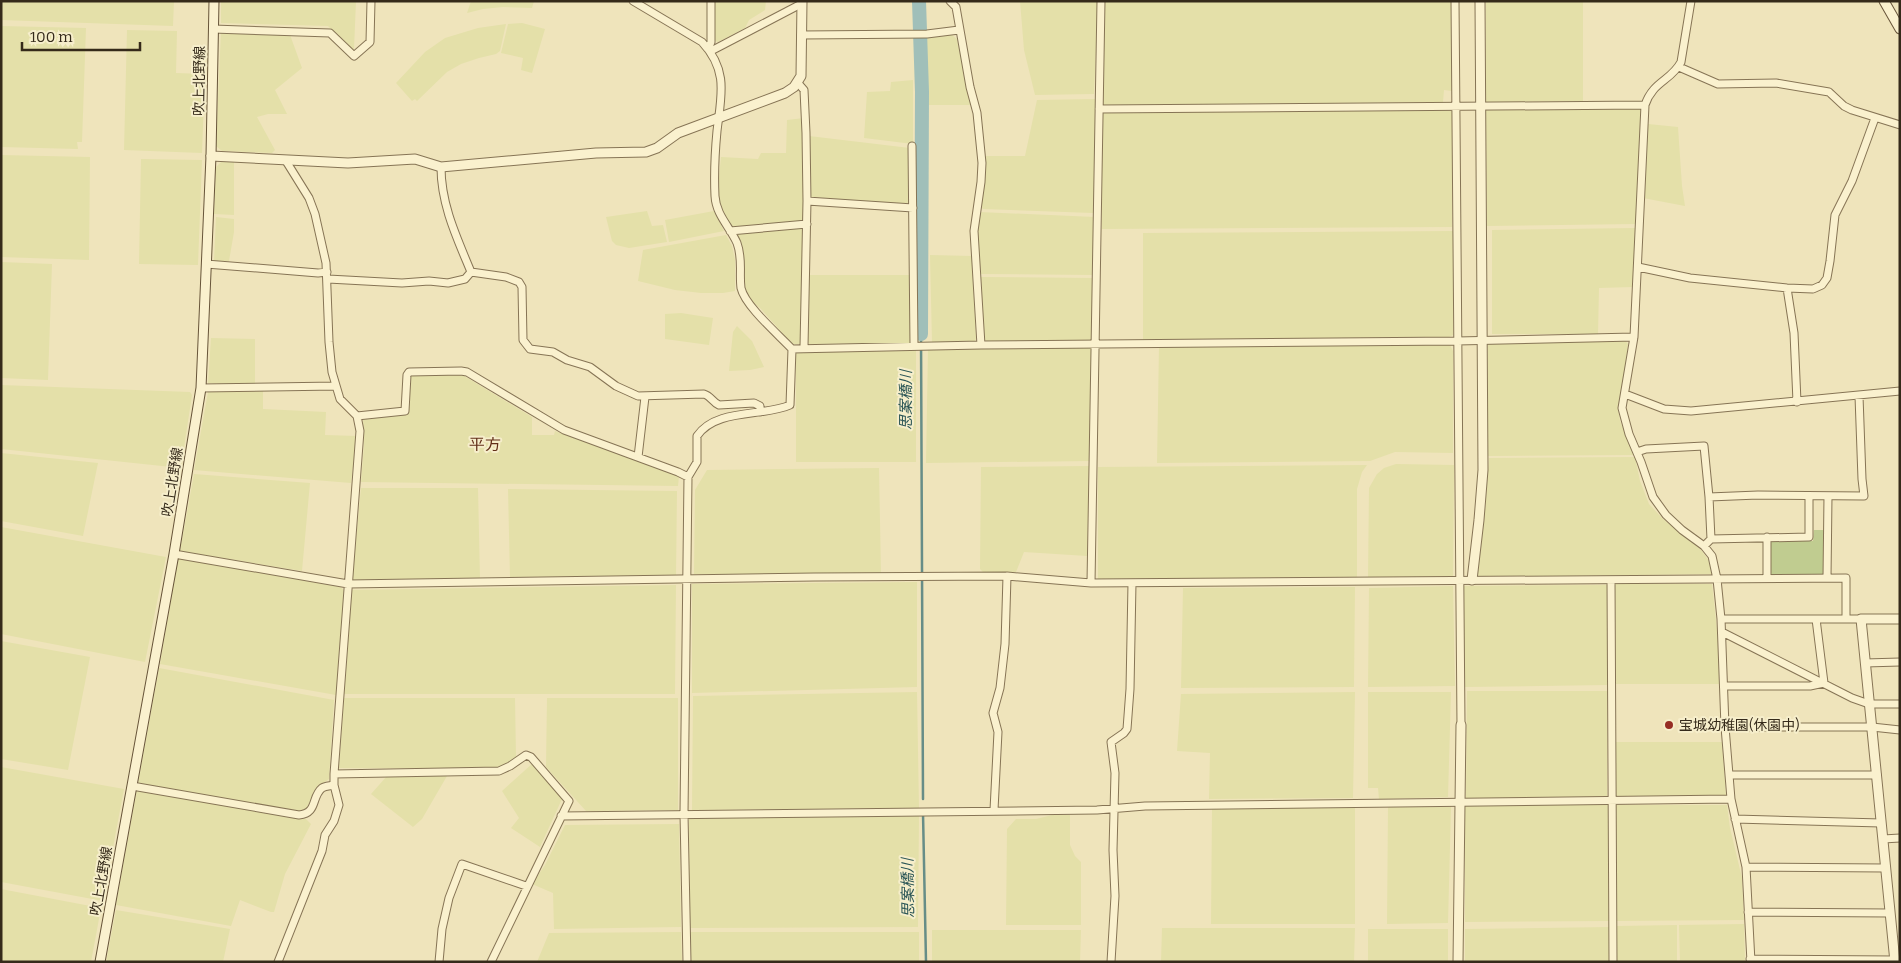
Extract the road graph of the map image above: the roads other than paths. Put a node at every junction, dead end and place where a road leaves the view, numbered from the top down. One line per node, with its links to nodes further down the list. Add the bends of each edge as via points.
1 (214, 1): 12 (street, 吹上北野線)
2 (371, 1): 12 (street, via 370,42 354,56 330,33)
3 (633, 1): 16 (street)
4 (711, 1): 16 (street)
5 (950, 1): 14 (street, via 956,7)
6 (1101, 1): 22 (street)
7 (1455, 1): 20 (street)
8 (1480, 1): 19 (street)
9 (1691, 1): 17 (street, via 1684,52)
10 (1884, 1): 13 (street)
11 (802, 3): 15 (street); 16 (street)
12 (213, 29): 27 (street, 吹上北野線)
13 (1900, 29)
14 (959, 30): 15 (street, via 927,34); 42 (street, via 977,113 982,163 974,231)
15 (801, 35): 18 (street, via 801,76)
16 (710, 50): 23 (street, via 722,78)
17 (1678, 68): 21 (street, via 1654,88); 24 (street, via 1718,84 1776,83 1829,92 1844,106)
18 (797, 82): 23 (street, via 785,94); 30 (street, via 804,90)
19 (1481, 105): 20 (street); 21 (street); 40 (street)
20 (1456, 106): 22 (street); 41 (street)
21 (1645, 106): 35 (street)
22 (1099, 109): 43 (street)
23 (719, 118): 29 (street, via 678,134 646,152 596,153); 33 (street, via 715,198 719,214)
24 (1875, 118): 25 (street); 38 (street, via 1852,182 1835,215 1826,278 1822,285 1813,289)
25 (1900, 125)
26 (912, 146): 31 (street)
27 (211, 156): 28 (street); 34 (street, 吹上北野線)
28 (286, 161): 29 (street, via 348,163 415,159); 37 (street, via 309,198)
29 (441, 167): 36 (street, via 450,222)
30 (807, 201): 31 (street); 32 (street)
31 (913, 208): 44 (street)
32 (807, 224): 33 (street); 45 (street)
33 (730, 231): 46 (street, via 741,259 742,289 746,300)
34 (206, 264): 37 (street); 48 (street, 吹上北野線)
35 (1638, 267): 38 (street, via 1690,278); 39 (street)
36 (471, 272): 37 (street, via 465,279 448,283 402,283); 52 (street, via 520,282 523,340 530,349 552,352 590,367 616,386)
37 (328, 276): 47 (street, via 329,342)
38 (1788, 288): 53 (street)
39 (1634, 337): 40 (street); 50 (street)
40 (1482, 340): 41 (street); 71 (street, via 1483,470)
41 (1457, 341): 43 (street); 73 (street)
42 (981, 344): 43 (street); 44 (street)
43 (1096, 344): 74 (street)
44 (916, 346): 45 (street)
45 (804, 347): 46 (street)
46 (792, 348): 54 (street, via 790,405)
47 (336, 386): 48 (street); 55 (street, via 340,399)
48 (201, 388): 65 (street, 吹上北野線)
49 (1900, 392): 51 (street)
50 (1626, 394): 53 (street, via 1656,407 1676,411); 56 (street, via 1623,416)
51 (1859, 396): 53 (street); 60 (street, via 1864,496)
52 (646, 397): 54 (street, via 704,394 719,405 754,404 760,406); 57 (street)
53 (1797, 402)
54 (760, 412): 58 (street, via 737,414 716,421 700,432 696,444 697,462)
55 (357, 416): 57 (street, via 406,411 409,372 461,370 564,430); 76 (street, via 360,431)
56 (1637, 452): 61 (street, via 1704,446); 64 (street, via 1660,508)
57 (638, 457): 58 (street)
58 (688, 477): 70 (street)
59 (1809, 496): 60 (street); 61 (street); 62 (street, via 1808,537)
60 (1828, 496): 68 (street)
61 (1709, 497): 63 (street)
62 (1767, 537): 63 (street); 67 (street)
63 (1711, 539): 64 (street)
64 (1704, 546): 69 (street, via 1712,556)
65 (174, 554): 76 (street); 97 (street, 吹上北野線)
66 (1007, 576): 70 (street); 74 (street); 102 (street, via 1005,644 993,713 998,732)
67 (1767, 578): 68 (street); 69 (street)
68 (1827, 578): 81 (street, via 1846,578)
69 (1717, 579): 72 (street); 77 (street)
70 (686, 580): 76 (street); 103 (street)
71 (1472, 580): 72 (street); 73 (street)
72 (1611, 580): 100 (street)
73 (1459, 581): 75 (street); 89 (street)
74 (1091, 583): 75 (street)
75 (1132, 583): 101 (street, via 1127,729 1111,742 1115,773)
76 (348, 584): 93 (street)
77 (1721, 618): 80 (street); 82 (street)
78 (1861, 619): 79 (street); 81 (street); 84 (street)
79 (1900, 619)
80 (1816, 620): 81 (street); 85 (street)
81 (1846, 620)
82 (1722, 632): 85 (street); 86 (street)
83 (1900, 662): 84 (street)
84 (1865, 663): 87 (street)
85 (1824, 683): 86 (street, via 1810,686); 87 (street)
86 (1724, 686): 90 (street)
87 (1869, 704): 88 (street); 91 (street)
88 (1900, 704)
89 (1461, 725): 99 (street)
90 (1726, 726): 91 (street); 94 (street)
91 (1872, 727): 92 (street); 95 (street)
92 (1900, 730)
93 (334, 774): 96 (street); 104 (street, via 499,771 526,755 569,801)
94 (1729, 775): 95 (street); 98 (street)
95 (1877, 776): 106 (street)
96 (334, 785): 97 (street, via 323,787 311,810 299,815); 117 (street, via 339,805 334,821 325,834 322,851)
97 (132, 786): 116 (street, 吹上北野線)
98 (1731, 799): 100 (street); 105 (street)
99 (1460, 802): 100 (street); 101 (street); 122 (street)
100 (1611, 802): 123 (street)
101 (1113, 809): 102 (street); 121 (street, via 1115,896)
102 (994, 810): 103 (street)
103 (684, 814): 104 (street); 120 (street)
104 (561, 816): 111 (street)
105 (1735, 820): 106 (street); 109 (street)
106 (1882, 823): 108 (street)
107 (1900, 838): 108 (street)
108 (1883, 839): 110 (street)
109 (1746, 867): 110 (street); 112 (street)
110 (1885, 868): 113 (street)
111 (526, 886): 118 (street, via 462,864 442,929); 119 (street)
112 (1748, 912): 113 (street); 114 (street)
113 (1890, 913): 115 (street)
114 (1751, 960): 115 (street)
115 (1895, 961)
116 (100, 962)
117 (278, 962)
118 (439, 962)
119 (491, 962)
120 (686, 962)
121 (1111, 962)
122 (1458, 962)
123 (1613, 962)

